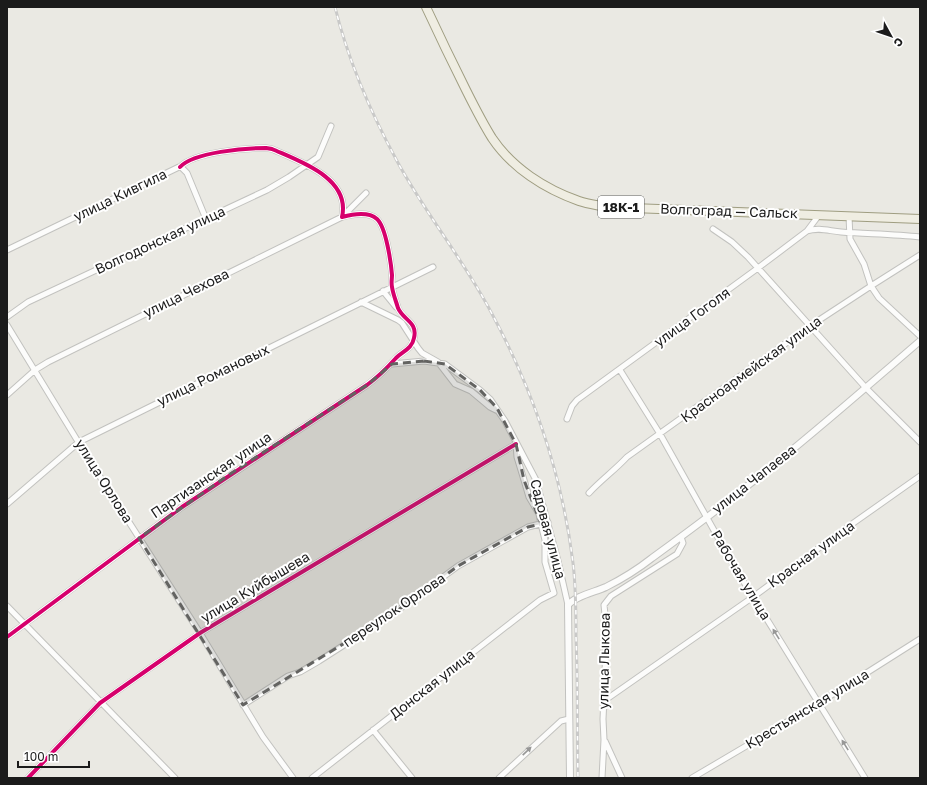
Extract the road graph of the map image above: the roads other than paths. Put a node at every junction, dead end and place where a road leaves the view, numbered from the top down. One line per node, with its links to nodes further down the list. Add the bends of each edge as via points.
1 (426, 7): 6 (main road, Волгоград — Сальск / 18К-1, via 479,116 502,152 535,180 559,193 581,202 606,207)
2 (331, 126): 3 (street, via 322,151)
3 (310, 163): 4 (street, via 272,149 258,148 194,158); 8 (street, via 338,192 343,205); 9 (street, Волгодонская улица, via 267,190)
4 (180, 167): 9 (street, улица Кивгила, via 187,173); 15 (street, улица Кивгила, via 175,167)
5 (366, 193): 8 (street, улица Чехова)
6 (819, 215): 7 (main road, Волгоград — Сальск / 18К-1); 12 (street, улица Гоголя)
7 (849, 216): 10 (main road, Волгоград — Сальск / 18К-1); 13 (street)
8 (342, 217): 19 (street, via 365,214 379,221 386,241); 32 (street, улица Чехова, via 80,345)
9 (206, 219): 24 (street, Волгодонская улица, via 28,302)
10 (920, 219)
11 (713, 229): 18 (street, via 741,249)
12 (807, 231): 13 (street, via 819,229); 18 (street, улица Гоголя)
13 (849, 232): 14 (street); 20 (street, via 850,239 864,264)
14 (920, 237)
15 (7, 250)
16 (920, 256): 20 (street, Красноармейская улица)
17 (432, 267): 19 (street, улица Романовых)
18 (758, 268): 26 (street); 33 (street, улица Гоголя)
19 (392, 286): 21 (street, улица Романовых); 23 (street)
20 (870, 286): 26 (street, Красноармейская улица); 27 (street, via 879,298)
21 (383, 291): 22 (street, улица Романовых); 23 (street)
22 (361, 302): 29 (street, via 402,323); 39 (street, улица Романовых)
23 (399, 310): 29 (street, via 415,330)
24 (7, 317)
25 (7, 325): 32 (street, улица Орлова)
26 (810, 326): 34 (street); 38 (street, Красноармейская улица)
27 (920, 336)
28 (920, 341): 34 (street, улица Чапаева)
29 (413, 342): 30 (street, via 422,353); 31 (street, Партизанская улица)
30 (438, 362): 31 (street); 36 (street, via 446,364 480,390); 36 (street, via 455,384 471,391)
31 (392, 364): 49 (street, Партизанская улица, via 367,385 227,476)
32 (35, 370): 35 (street, улица Чехова); 39 (street, улица Орлова)
33 (620, 370): 37 (street, улица Гоголя, via 577,400); 38 (street, Рабочая улица)
34 (866, 388): 40 (street); 45 (street, улица Чапаева, via 751,484)
35 (7, 395)
36 (499, 412): 41 (street)
37 (567, 419)
38 (660, 434): 43 (street, Красноармейская улица, via 627,457); 45 (street, Рабочая улица)
39 (79, 442): 44 (street, улица Романовых); 49 (street, улица Орлова)
40 (920, 442)
41 (516, 444): 46 (street, Садовая улица, via 536,480); 47 (street, Садовая улица, via 517,457 529,497 539,514); 55 (street, улица Куйбышева)
42 (920, 476): 51 (street, Красная улица)
43 (589, 493)
44 (7, 504)
45 (706, 517): 48 (street, улица Чапаева); 51 (street, Рабочая улица)
46 (548, 522): 47 (street, переулок Орлова); 52 (street, Садовая улица)
47 (541, 524): 50 (street, Садовая улица, via 545,540 545,562); 61 (street, переулок Орлова, via 528,527 458,566 319,661 288,676)
48 (681, 537): 52 (street, улица Чапаева, via 618,580); 58 (street, улица Лыкова, via 683,543 677,554 611,596 604,605)
49 (139, 538): 54 (street, Партизанская улица); 55 (street, улица Орлова)
50 (554, 593): 63 (street, Донская улица, via 540,600)
51 (753, 597): 58 (street, Красная улица); 60 (street, Рабочая улица, one-way to 51)
52 (568, 605): 62 (street, Садовая улица)
53 (7, 606): 54 (street)
54 (24, 624): 56 (street, Партизанская улица); 59 (street)
55 (200, 633): 59 (street, улица Куйбышева); 61 (street, улица Орлова)
56 (7, 637)
57 (920, 639): 60 (street, Крестьянская улица)
58 (604, 701): 64 (street, улица Лыкова)
59 (100, 702): 66 (street, улица Куйбышева); 67 (street)
60 (819, 703): 75 (street, Крестьянская улица); 76 (street, Рабочая улица, one-way to 60)
61 (243, 705): 68 (street, улица Орлова)
62 (569, 719): 65 (street, one-way to 62, via 561,721); 72 (street, Садовая улица)
63 (373, 730): 69 (street, Донская улица); 70 (street)
64 (604, 740): 73 (street, улица Лыкова); 74 (street)
65 (506, 776): 71 (street)
66 (28, 778)
67 (175, 778)
68 (293, 778)
69 (312, 778)
70 (412, 778)
71 (499, 778)
72 (570, 778)
73 (602, 778)
74 (622, 778)
75 (692, 778)
76 (865, 778)

